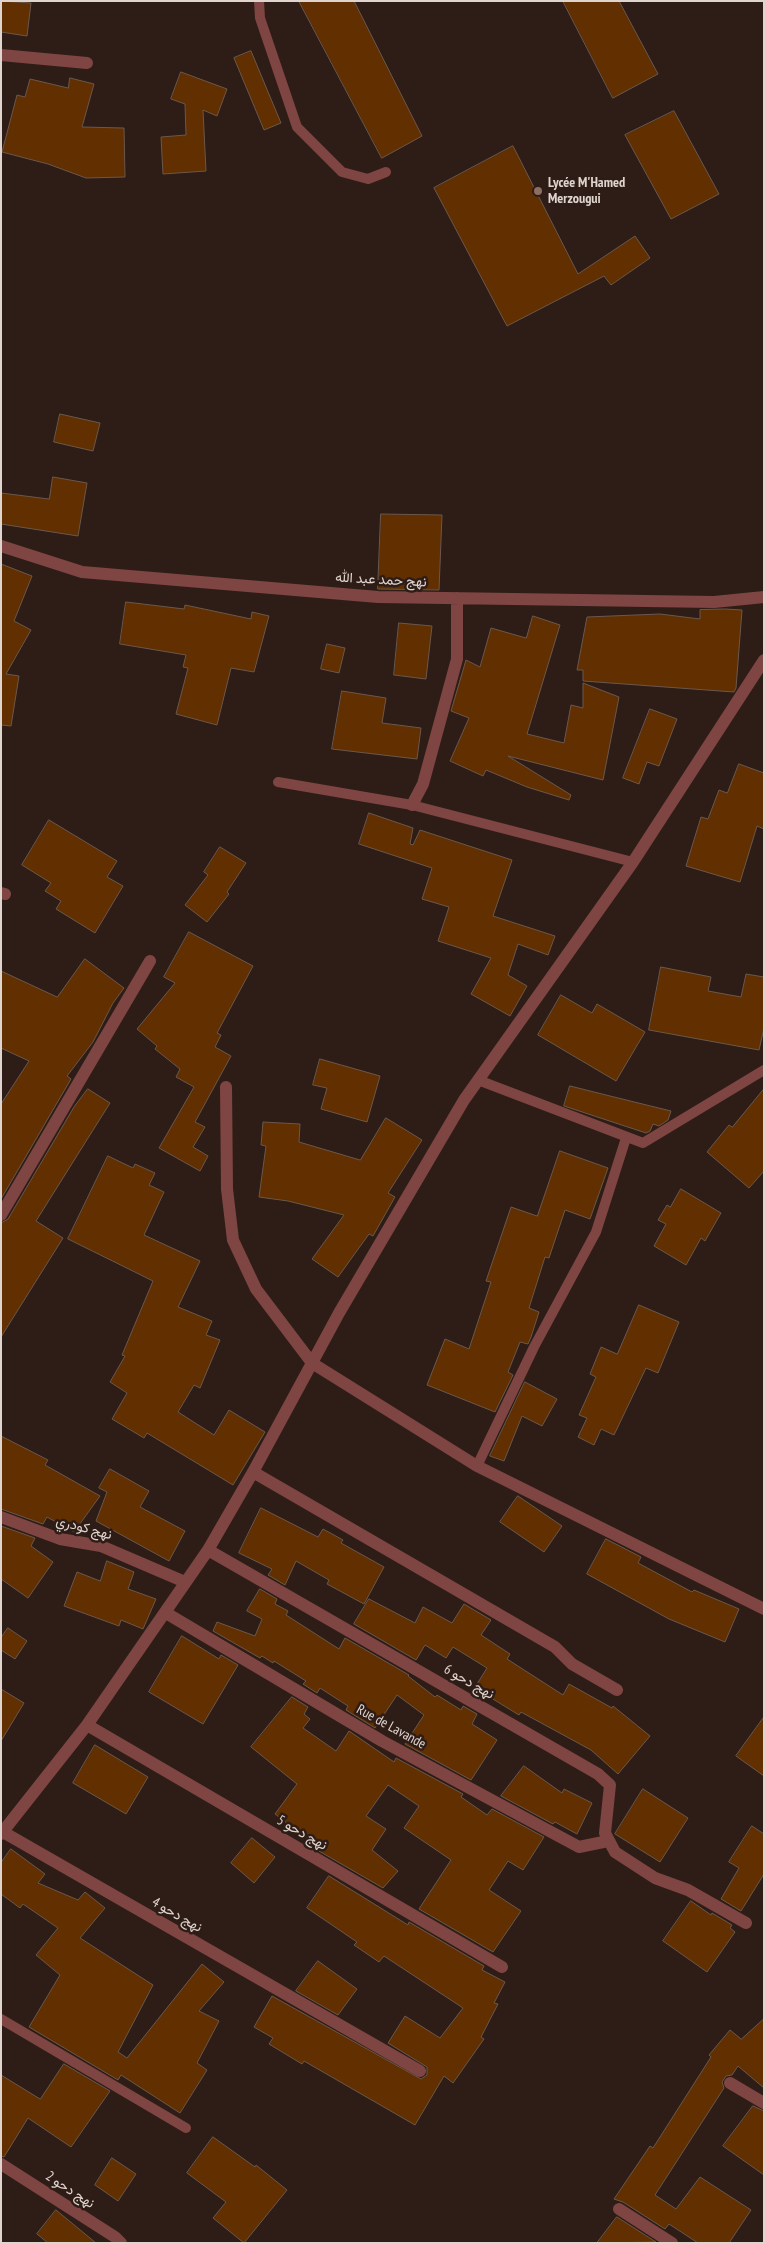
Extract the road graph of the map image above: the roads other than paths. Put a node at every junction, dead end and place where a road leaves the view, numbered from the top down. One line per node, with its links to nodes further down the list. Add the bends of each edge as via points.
1 (259, 1): 4 (lane, via 260,18 297,127 342,172 368,179)
2 (1, 55): 3 (street)
3 (87, 63)
4 (386, 172)
5 (1, 546): 7 (street, نهج حمد عبد الله, via 82,572 378,597)
6 (764, 597): 7 (street, نهج حمد عبد الله, via 714,602)
7 (457, 598): 10 (street, via 457,659 423,784)
8 (764, 660): 11 (street)
9 (278, 782): 10 (lane)
10 (412, 805): 11 (lane)
11 (634, 862): 14 (street)
12 (150, 961): 17 (street)
13 (764, 1070): 16 (lane, via 642,1143)
14 (478, 1080): 16 (lane); 18 (street)
15 (226, 1087): 18 (street, via 227,1189 233,1240 256,1288)
16 (626, 1138): 19 (lane, via 596,1232 534,1347)
17 (1, 1215)
18 (312, 1363): 19 (street); 20 (street)
19 (477, 1466): 24 (street)
20 (253, 1472): 22 (street); 26 (street, via 555,1647 572,1664)
21 (1, 1516): 23 (street, نهج كودري, via 60,1539 101,1546)
22 (208, 1550): 23 (street); 29 (street, نهج دحو 6, via 598,1774 610,1785 605,1833)
23 (185, 1582): 25 (street)
24 (764, 1609)
25 (166, 1613): 27 (street); 29 (street, Rue de Lavande, via 382,1741 579,1847)
26 (617, 1690)
27 (86, 1726): 28 (street); 31 (street, نهج دحو 5)
28 (2, 1833): 33 (street, نهج دحو 4)
29 (608, 1841): 30 (street, via 615,1852 655,1878 688,1890)
30 (746, 1923)
31 (502, 1967)
32 (1, 2019): 36 (lane)
33 (420, 2071)
34 (730, 2083): 35 (street)
35 (764, 2104)
36 (186, 2128)
37 (1, 2164): 39 (street, نهج دحو 2)
38 (619, 2209): 40 (street)
39 (121, 2243)
40 (672, 2243)

